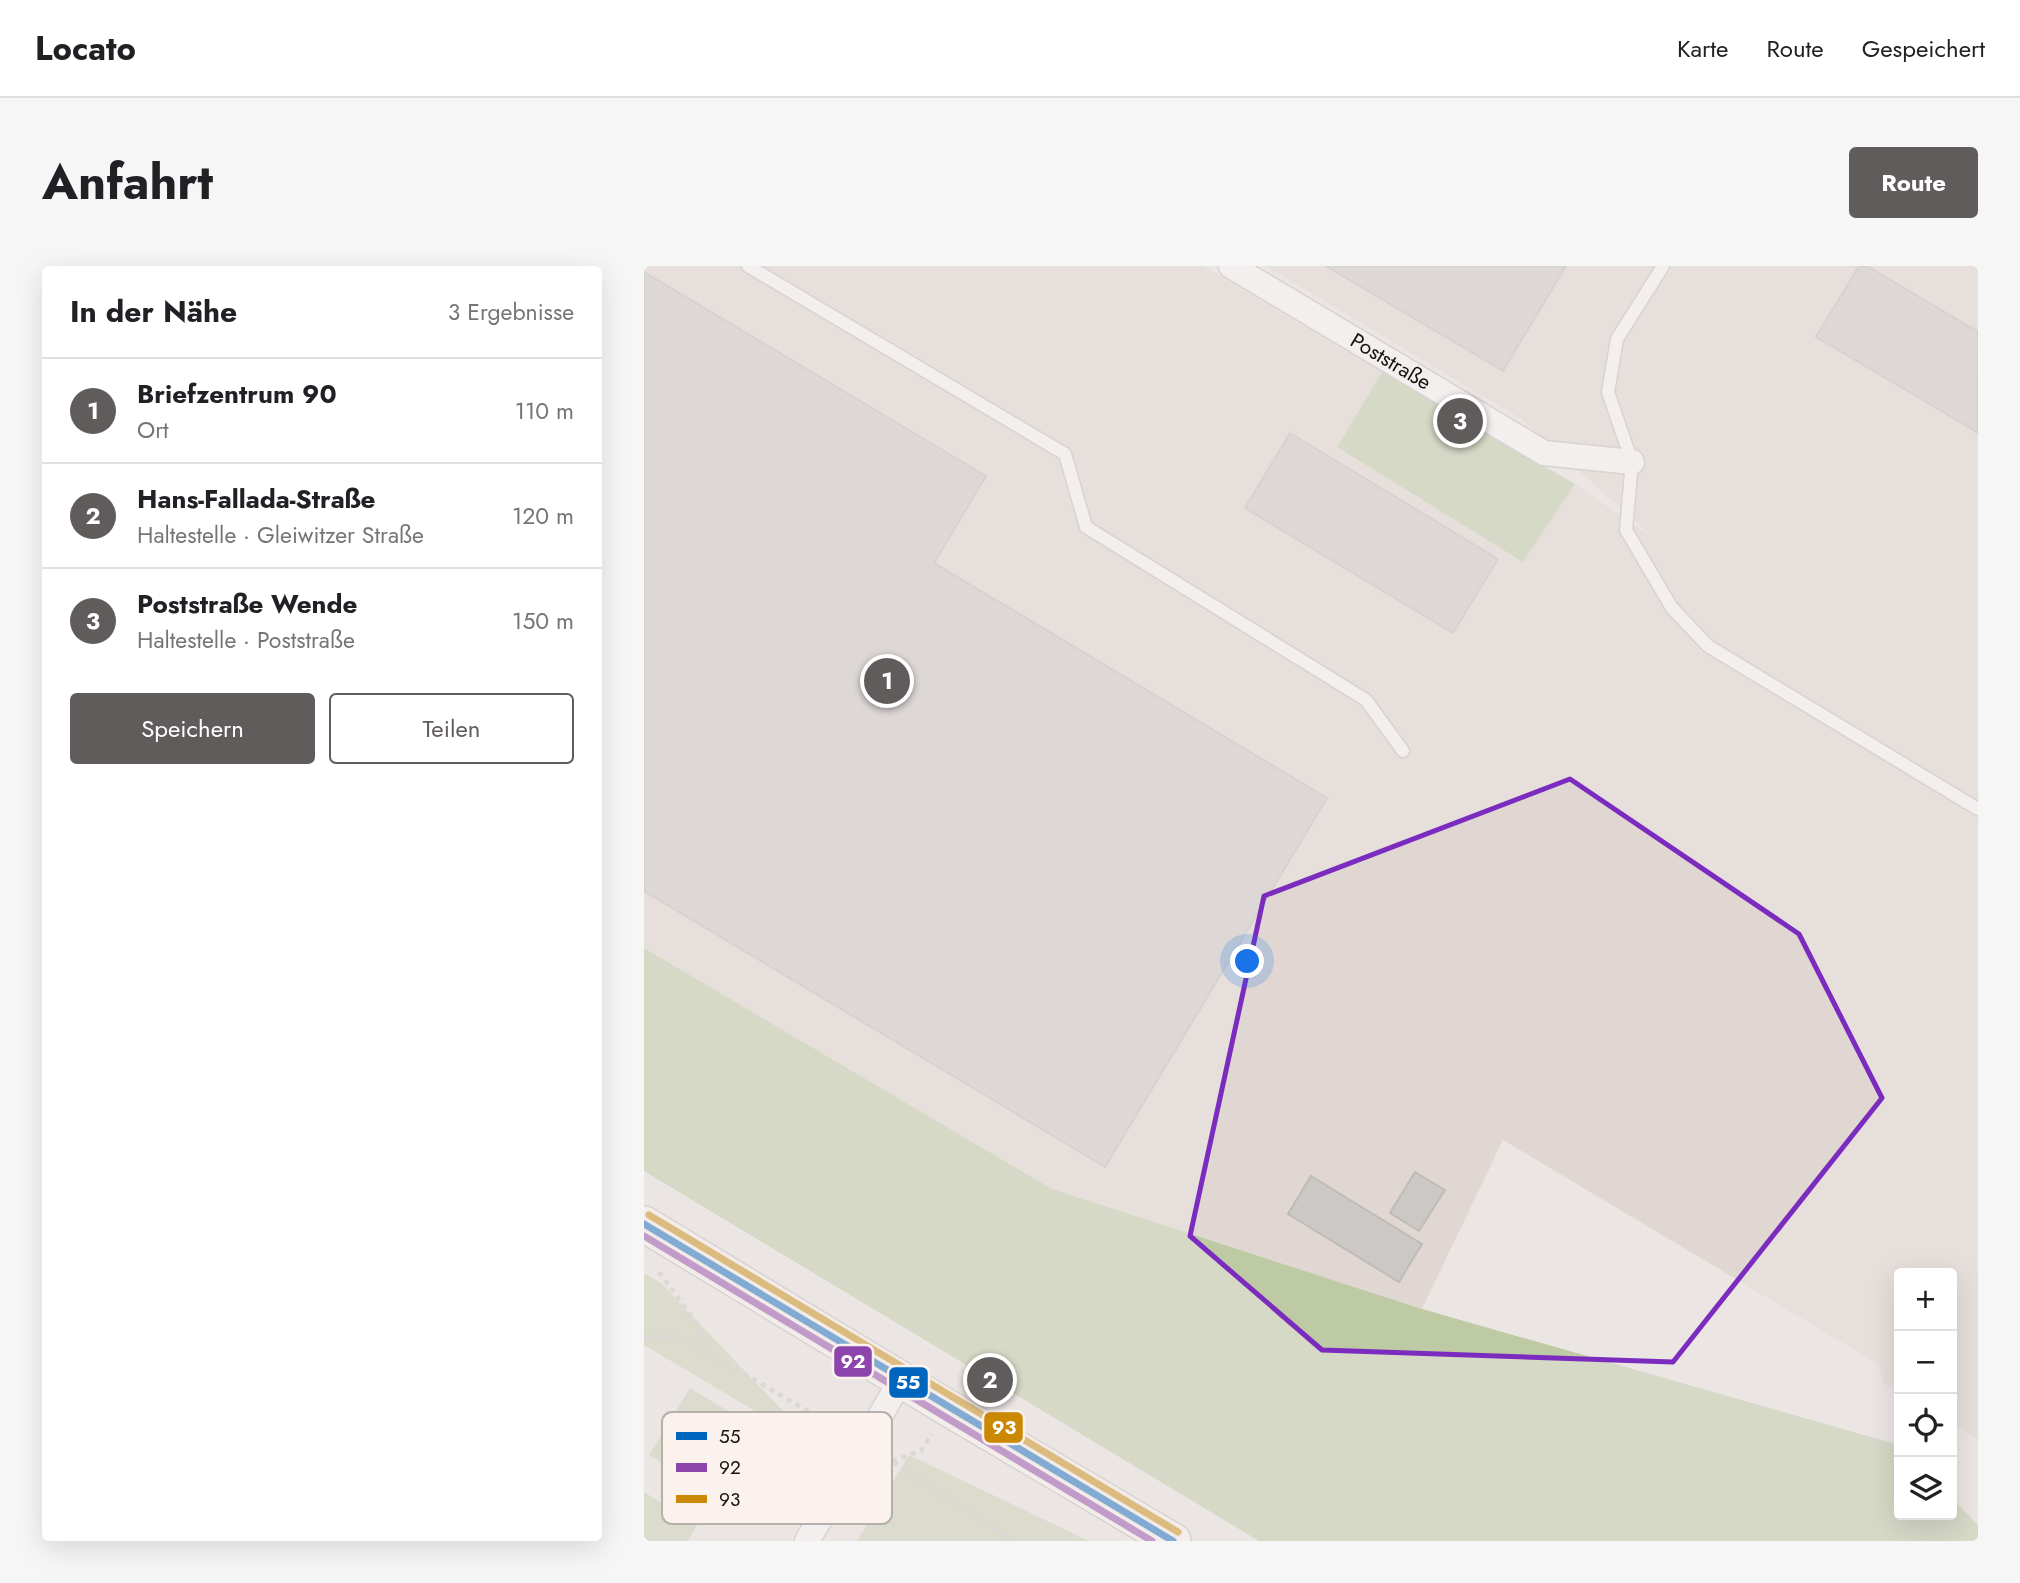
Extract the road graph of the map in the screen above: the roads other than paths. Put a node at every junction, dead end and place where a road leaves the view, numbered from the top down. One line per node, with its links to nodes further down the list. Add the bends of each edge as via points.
1 (748, 266): 5 (lane, via 1065,454 1086,527 1366,700)
2 (1231, 266): 4 (street, Poststraße, via 1544,453)
3 (1663, 266): 4 (lane, via 1617,339 1608,392)
4 (1632, 462): 6 (lane, via 1626,530 1672,608 1708,646)
5 (1403, 751)
6 (1978, 809)
7 (644, 1224): 8 (main road)
8 (901, 1380): 9 (street); 12 (main road)
9 (882, 1412)
10 (817, 1524): 11 (street)
11 (807, 1541)
12 (1173, 1541)

